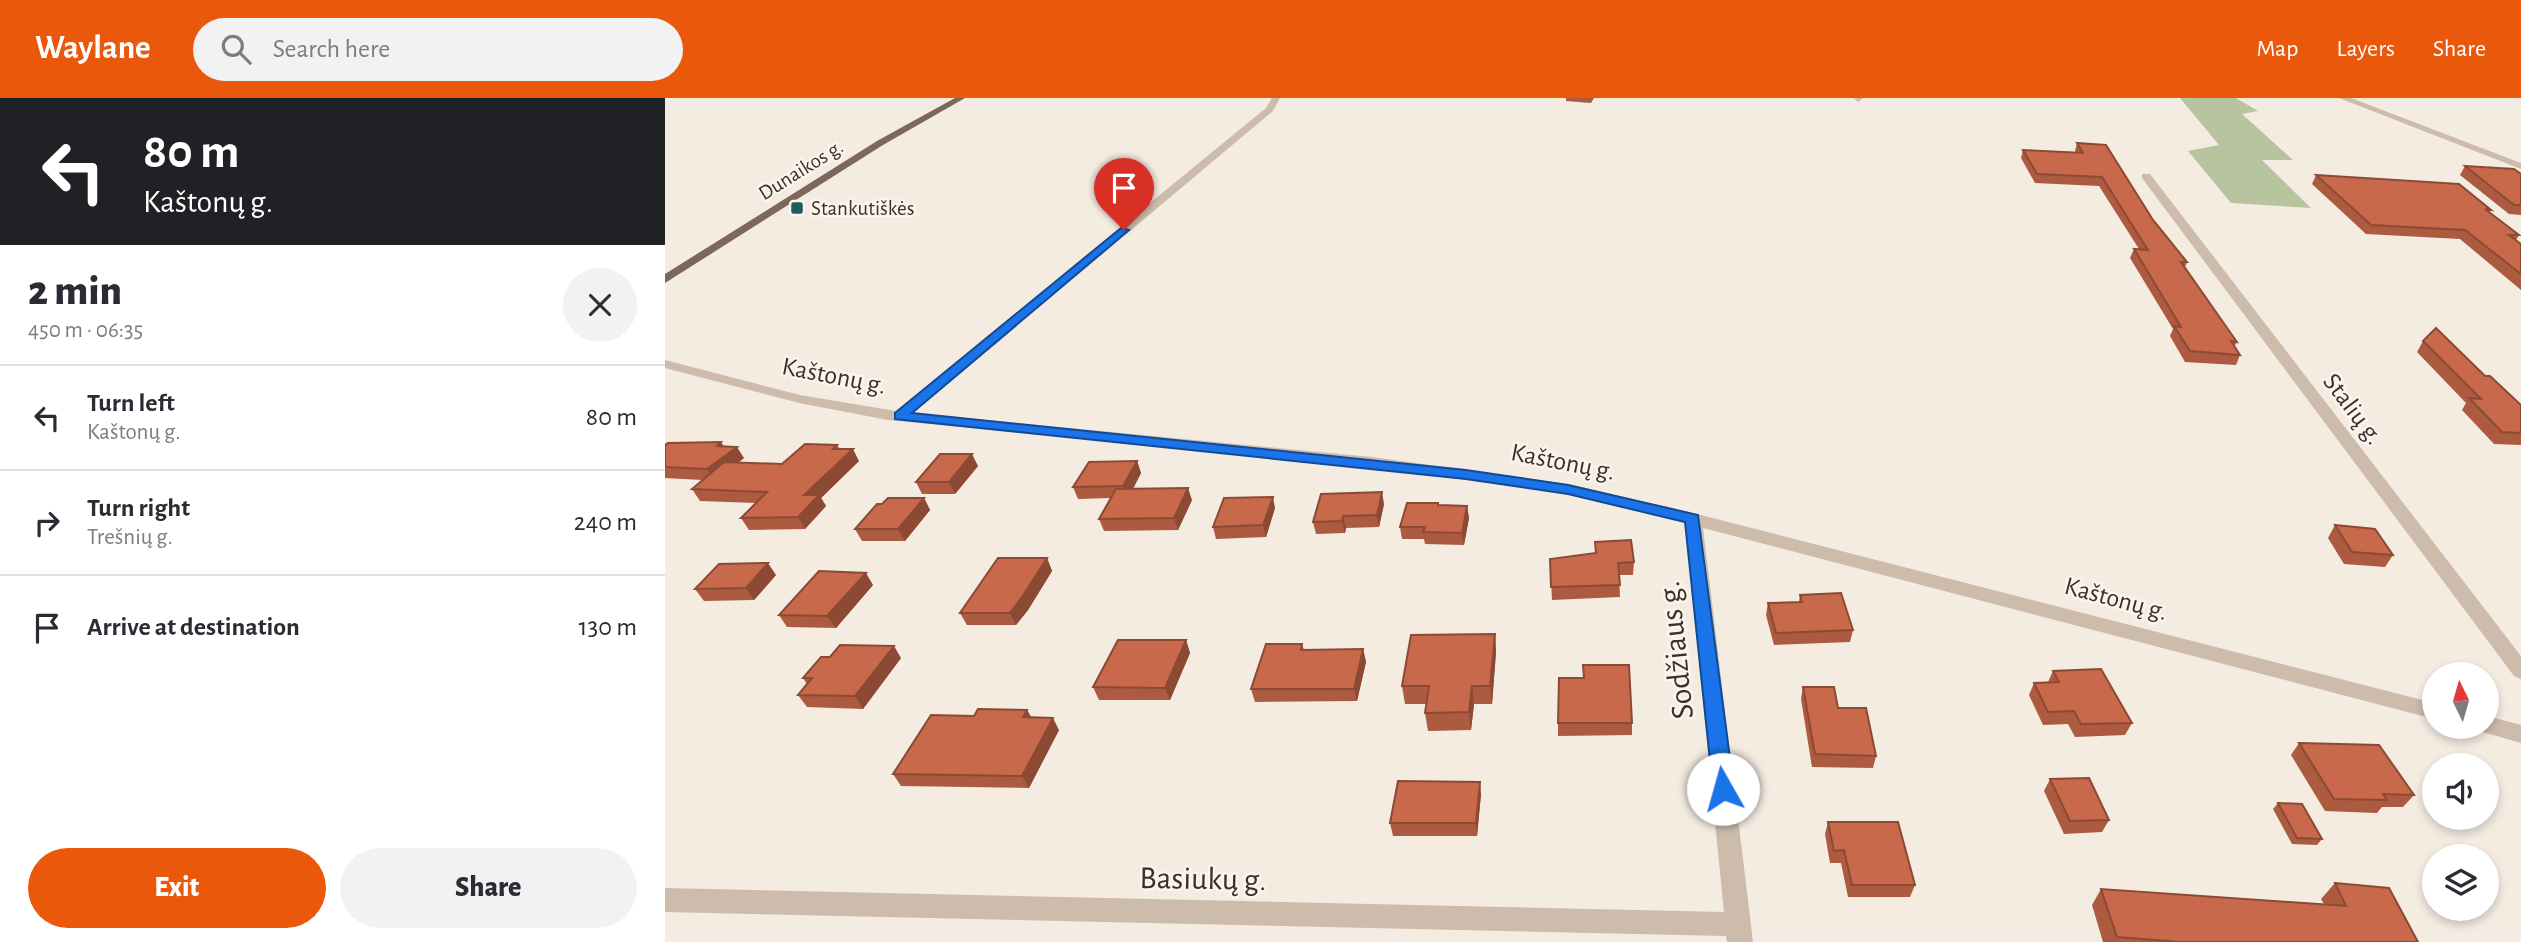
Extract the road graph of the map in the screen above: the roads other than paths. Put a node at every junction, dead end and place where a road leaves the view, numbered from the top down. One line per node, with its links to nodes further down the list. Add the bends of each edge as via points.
1 (961, 98): 6 (main road, Dunaikos g., via 880,143)
2 (1276, 98): 8 (street, via 1270,109)
3 (2343, 98): 4 (street)
4 (2521, 166)
5 (2146, 176): 10 (street, Stalių g.)
6 (665, 279)
7 (665, 364): 8 (street, Kaštonų g., via 799,399)
8 (900, 416): 9 (street, Kaštonų g., via 1373,462 1568,489)
9 (1693, 518): 11 (street, Kaštonų g.); 15 (street, Sodžiaus g.)
10 (2521, 671)
11 (2422, 708)
12 (2499, 728): 13 (street)
13 (2521, 734)
14 (665, 900): 15 (street, Basiukų g.)
15 (1739, 933)

